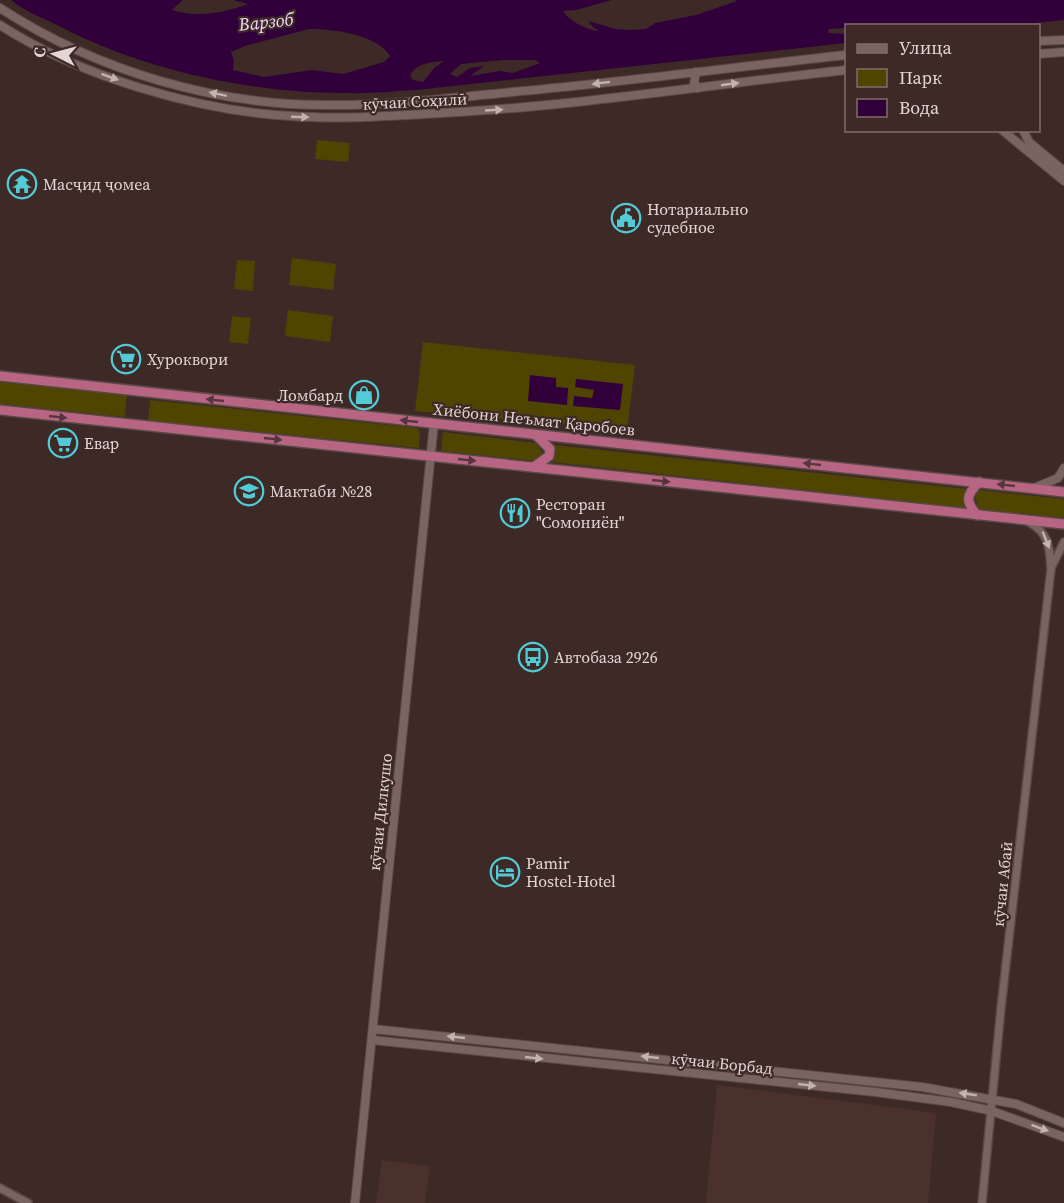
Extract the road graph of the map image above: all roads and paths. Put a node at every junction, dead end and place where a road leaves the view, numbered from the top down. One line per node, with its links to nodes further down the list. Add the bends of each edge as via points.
1 (0, 8): 12 (main road, кӯчаи Соҳилӣ, one-way to 1, via 355,105 237,98 168,84 116,66 48,37)
2 (0, 25): 14 (main road, кӯчаи Соҳилӣ, one-way to 14, via 40,48 107,76 165,95 259,113 344,118 516,108)
3 (1064, 40): 4 (main road)
4 (1040, 41)
5 (1064, 52): 6 (main road)
6 (1049, 53): 7 (main road); 9 (main road)
7 (1040, 54)
8 (845, 55): 11 (main road, кӯчаи Соҳилӣ)
9 (1040, 60)
10 (845, 70): 13 (main road, кӯчаи Соҳилӣ, one-way to 10)
11 (696, 72): 12 (main road, кӯчаи Соҳилӣ); 13 (main road)
12 (659, 76): 14 (main road, via 666,88)
13 (698, 88): 14 (main road, кӯчаи Соҳилӣ)
14 (661, 93)
15 (1004, 132): 18 (main road)
16 (1024, 132): 17 (main road, via 1029,142)
17 (1064, 171)
18 (1064, 181)
19 (0, 376): 21 (highway, Хиёбони Неъмат Қаробоев, one-way to 19)
20 (0, 410): 23 (highway, one-way to 23)
21 (434, 423): 22 (highway, Хиёбони Неъмат Қаробоев); 23 (main road, кӯчаи Дилкушо)
22 (536, 434): 24 (highway, via 550,449 549,456); 26 (highway, Хиёбони Неъмат Қаробоев, one-way to 22)
23 (431, 456): 24 (highway, one-way to 24); 34 (main road, кӯчаи Дилкушо)
24 (534, 467): 29 (highway, one-way to 29)
25 (1064, 468): 27 (main road, via 1058,477)
26 (979, 482): 27 (highway, Хиёбони Неъмат Қаробоев, one-way to 26); 29 (highway, via 968,501)
27 (1034, 488): 28 (highway, Хиёбони Неъмат Қаробоев)
28 (1064, 492)
29 (977, 514): 30 (highway)
30 (1027, 520): 31 (highway); 33 (street, кӯчаи Абаӣ, one-way to 33, via 1046,537)
31 (1064, 524)
32 (1064, 542): 33 (street, кӯчаи Абаӣ)
33 (1051, 569): 36 (street, кӯчаи Абаӣ)
34 (373, 1029): 35 (main road, кӯчаи Дилкушо); 36 (main road, кӯчаи Борбад, one-way to 34, via 875,1081)
35 (372, 1040): 37 (main road, кӯчаи Борбад, one-way to 37, via 875,1092); 42 (main road, кӯчаи Дилкушо)
36 (994, 1098): 37 (street, кӯчаи Абаӣ); 38 (main road, кӯчаи Борбад)
37 (992, 1111): 39 (main road, кӯчаи Борбад, one-way to 39); 43 (street, кӯчаи Абаӣ)
38 (1064, 1123)
39 (1064, 1137)
40 (0, 1188): 41 (street)
41 (27, 1203)
42 (355, 1203)
43 (982, 1203)

